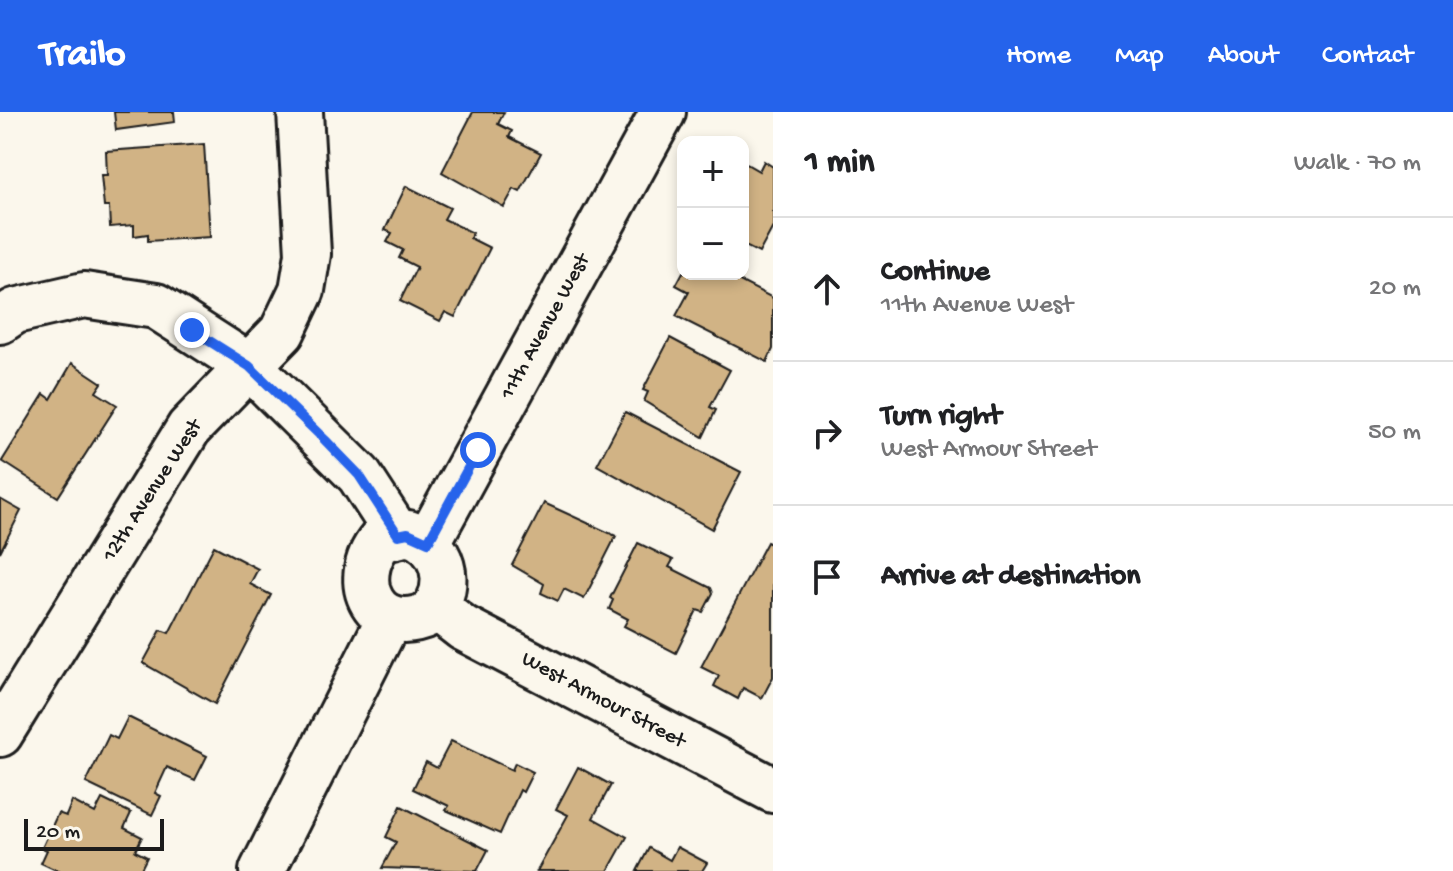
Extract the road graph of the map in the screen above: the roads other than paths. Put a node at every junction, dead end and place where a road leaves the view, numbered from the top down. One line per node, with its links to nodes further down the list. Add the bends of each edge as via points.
1 (300, 112): 4 (street, 12th Avenue West, via 308,254 302,290 282,332)
2 (663, 112): 5 (street, 11th Avenue West)
3 (0, 321): 4 (street, via 15,311 84,295 156,306)
4 (249, 366): 5 (street, via 359,475); 8 (street, 12th Avenue West, via 189,428)
5 (413, 538): 6 (street, via 441,561 443,593); 7 (street, via 381,540 367,564 370,597)
6 (436, 607): 7 (street, via 418,620); 9 (street, West Armour Street, via 463,628)
7 (389, 619): 10 (street)
8 (0, 734)
9 (773, 790)
10 (262, 871)

